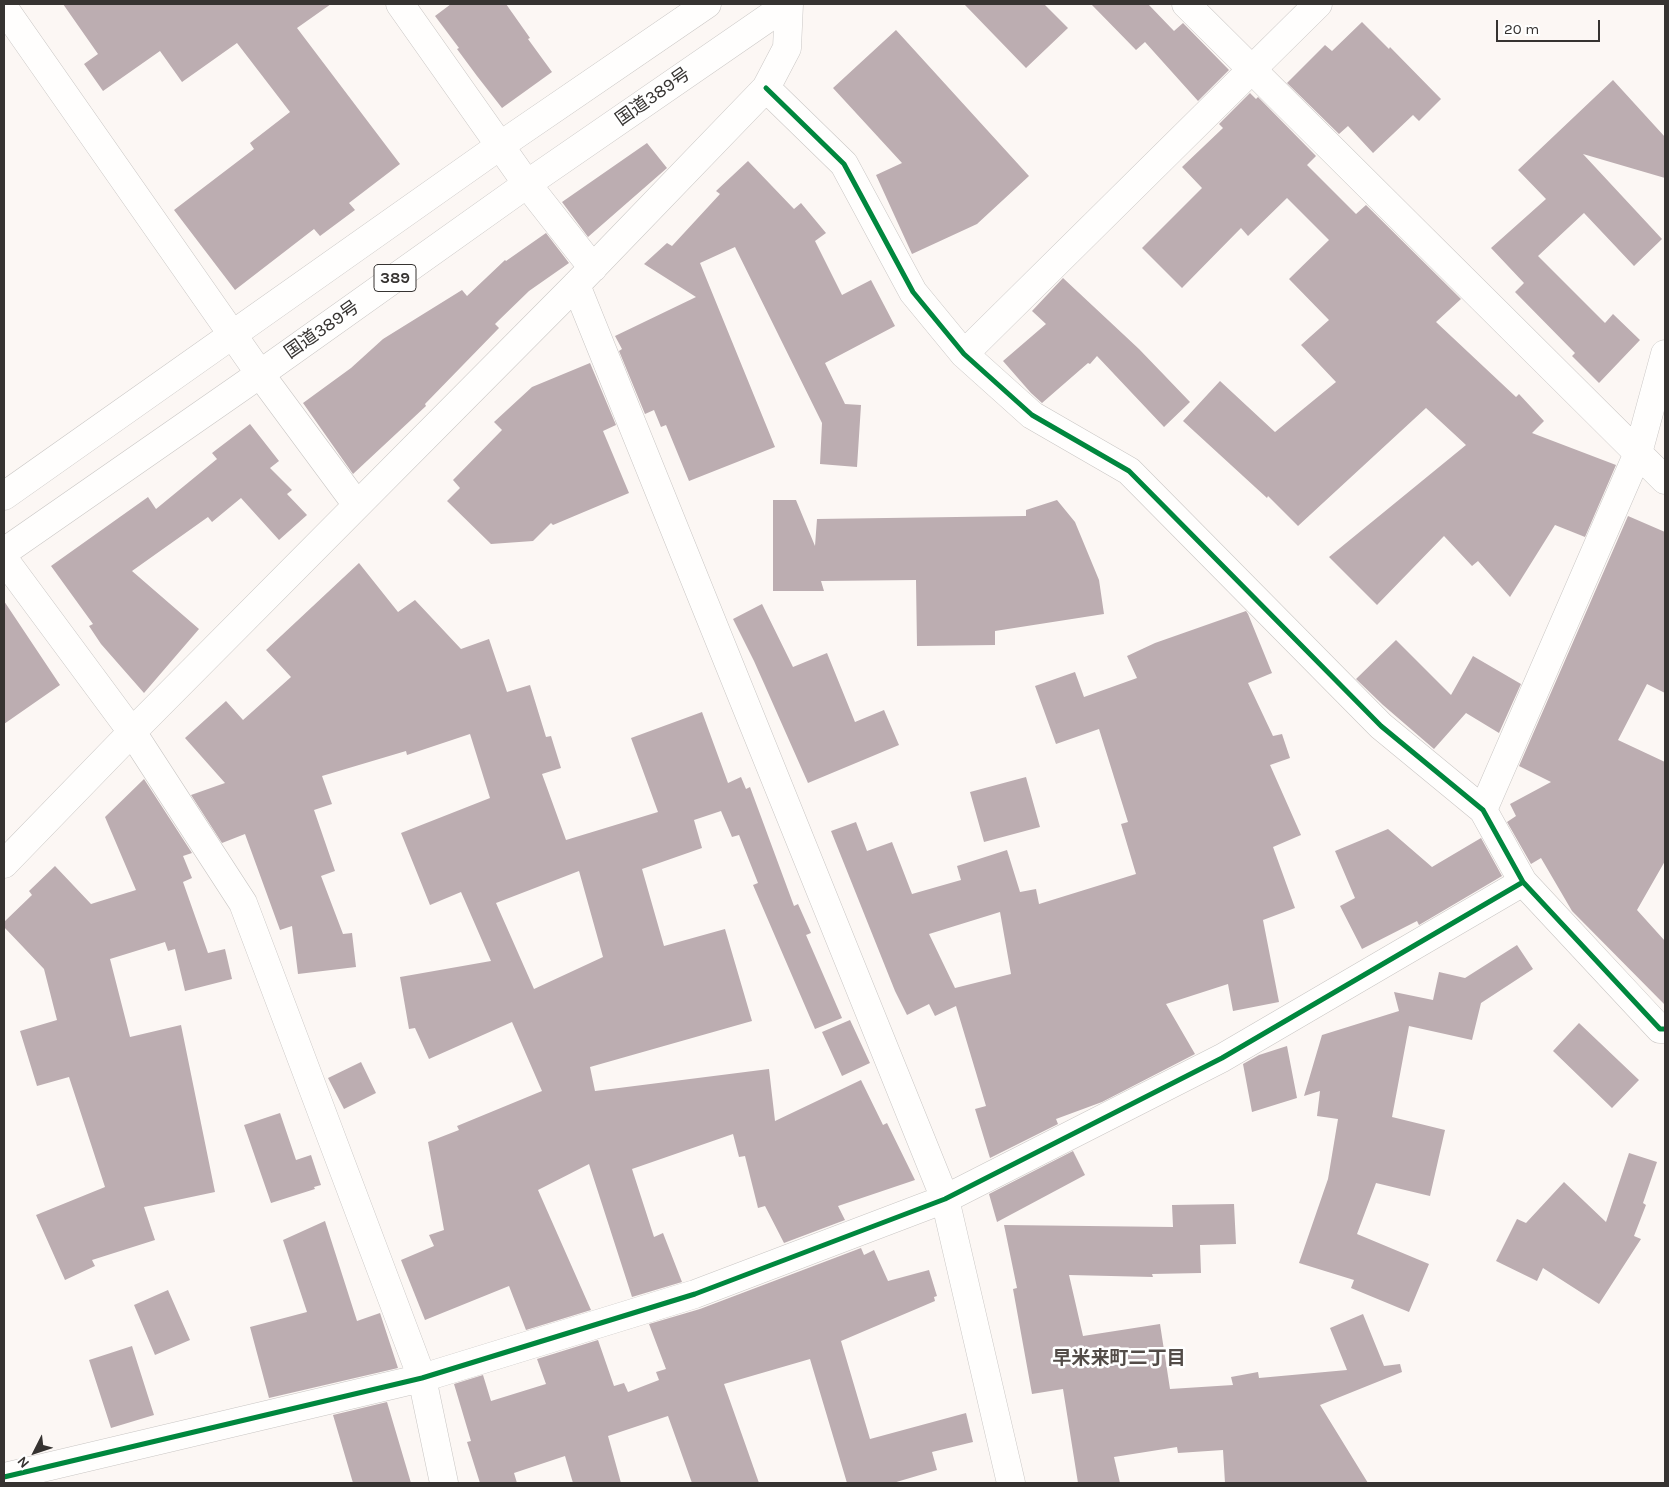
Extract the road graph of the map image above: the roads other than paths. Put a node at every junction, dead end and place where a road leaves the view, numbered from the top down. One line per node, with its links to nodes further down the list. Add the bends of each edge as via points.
1 (400, 4): 9 (main road)
2 (708, 4): 9 (main road, 389)
3 (788, 4): 8 (main road, via 787,48); 10 (main road, 国道389号 / 389)
4 (1186, 4): 7 (main road)
5 (1318, 4): 7 (main road)
6 (4, 8): 12 (main road)
7 (1253, 68): 13 (main road); 16 (main road)
8 (766, 88): 11 (main road); 13 (main road, via 844,164 913,292)
9 (501, 146): 10 (main road); 12 (main road, 389)
10 (527, 184): 11 (main road); 15 (main road, 国道389号 / 389)
11 (584, 276): 19 (main road); 27 (main road)
12 (232, 334): 15 (main road); 18 (main road, 389)
13 (964, 354): 23 (main road, via 1032,415 1129,471 1382,726)
14 (1665, 354): 16 (main road)
15 (260, 374): 19 (main road); 20 (main road, 国道389号 / 389)
16 (1638, 452): 17 (main road); 23 (main road)
17 (1665, 480)
18 (4, 496)
19 (358, 504): 22 (main road)
20 (4, 552)
21 (4, 559): 22 (main road)
22 (132, 732): 24 (main road); 28 (main road, via 243,903)
23 (1483, 810): 25 (main road)
24 (4, 864)
25 (1523, 882): 26 (main road, via 1660,1029); 27 (main road, via 1222,1058)
26 (1665, 1028)
27 (945, 1199): 28 (main road, via 695,1294); 31 (main road)
28 (422, 1378): 29 (main road); 30 (main road)
29 (4, 1477)
30 (444, 1483)
31 (1011, 1483)

